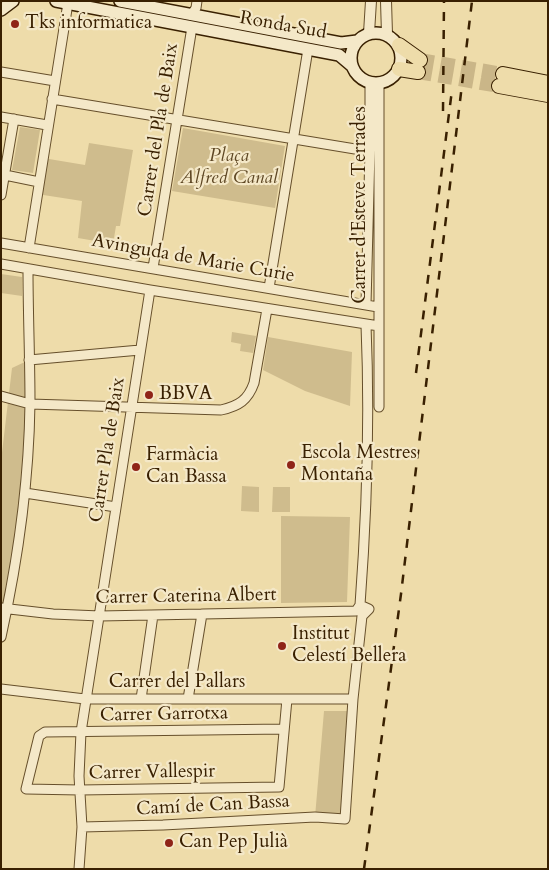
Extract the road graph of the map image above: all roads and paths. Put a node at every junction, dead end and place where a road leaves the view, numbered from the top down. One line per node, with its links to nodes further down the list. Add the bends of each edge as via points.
1 (13, 1): 8 (main road)
2 (56, 1): 7 (main road, Ronda Sud)
3 (120, 1): 9 (main road, Ronda Sud)
4 (197, 1): 9 (street)
5 (371, 1): 11 (street)
6 (386, 1): 12 (street)
7 (68, 3): 10 (main road, Ronda Sud); 19 (street)
8 (1, 10)
9 (191, 15): 13 (main road, Ronda Sud, via 341,43)
10 (192, 27): 15 (main road, Ronda Sud); 26 (street, Carrer del Pla de Baix)
11 (369, 33): 12 (main road); 13 (main road)
12 (387, 34): 14 (main road)
13 (357, 40): 16 (main road, via 352,50)
14 (399, 46): 17 (main road, via 402,62); 17 (highway, via 419,66)
15 (308, 49): 16 (main road, Ronda Sud, via 339,54); 28 (street)
16 (352, 66): 20 (main road, via 362,79)
17 (399, 69): 20 (main road, via 388,80)
18 (1, 72): 19 (street)
19 (55, 81): 23 (street)
20 (374, 83): 29 (street, Carrer d'Esteve Terrades); 41 (street, Carrer d'Esteve Terrades)
21 (548, 83): 22 (highway, via 501,80)
22 (548, 95)
23 (52, 99): 26 (street); 27 (street)
24 (1, 118): 25 (street)
25 (14, 119): 27 (street); 30 (street)
26 (178, 120): 28 (street); 36 (street, Carrer del Pla de Baix)
27 (47, 125): 31 (street)
28 (294, 138): 29 (street); 38 (street)
29 (370, 150): 40 (street, Carrer d'Esteve Terrades)
30 (4, 175): 31 (street); 32 (street)
31 (39, 182): 34 (street)
32 (1, 195)
33 (1, 243): 34 (street, Avinguda de Marie Curie)
34 (29, 248): 36 (street, Avinguda de Marie Curie)
35 (1, 264): 37 (street, Avinguda de Marie Curie)
36 (153, 268): 38 (street, Avinguda de Marie Curie)
37 (28, 269): 39 (street, Avinguda de Marie Curie); 46 (street)
38 (269, 288): 40 (street, Avinguda de Marie Curie)
39 (150, 290): 42 (street, Avinguda de Marie Curie); 45 (street, Carrer Pla de Baix)
40 (366, 304): 41 (street, Avinguda de Marie Curie)
41 (378, 307): 44 (street, Carrer d'Esteve Terrades)
42 (267, 310): 43 (street, Avinguda de Marie Curie); 50 (street, via 254,383 244,401 221,410)
43 (366, 325): 44 (street, Carrer d'Esteve Terrades); 55 (street, Carrer d'Esteve Terrades, via 369,409 367,506)
44 (378, 326): 49 (street, Carrer d'Esteve Terrades)
45 (140, 350): 46 (street); 50 (street, Carrer Pla de Baix)
46 (29, 360): 48 (street)
47 (1, 396): 48 (street)
48 (30, 404): 50 (street); 51 (street)
49 (378, 406)
50 (132, 407): 52 (street, Carrer Pla de Baix)
51 (25, 493): 52 (street); 53 (street)
52 (116, 507): 58 (street, Carrer Pla de Baix)
53 (4, 608): 58 (street, Carrer Caterina Albert); 59 (street)
54 (369, 609): 55 (street, Carrer Caterina Albert)
55 (359, 611): 56 (street, Carrer Caterina Albert); 64 (street, Carrer d'Esteve Terrades)
56 (202, 614): 57 (street, Carrer Caterina Albert); 65 (street)
57 (153, 615): 58 (street, Carrer Caterina Albert); 62 (street)
58 (100, 616): 61 (street, Carrer Pla de Baix)
59 (1, 637)
60 (1, 689): 61 (street, Carrer del Pallars)
61 (85, 699): 62 (street, Carrer del Pallars); 67 (street, Carrer Pla de Baix)
62 (141, 699): 65 (street, Carrer del Pallars)
63 (287, 699): 64 (street, Carrer del Pallars); 65 (street, Carrer del Pallars); 66 (street)
64 (353, 699): 70 (street, Carrer d'Esteve Terrades)
65 (188, 700)
66 (284, 729): 67 (street, Carrer Garrotxa); 69 (street, Carrer Vallespir, via 279,787)
67 (81, 732): 68 (street, Carrer Garrotxa, via 45,732 39,736); 69 (street, Carrer Pla de Baix)
68 (26, 789): 69 (street, Carrer Vallespir)
69 (80, 790): 71 (street)
70 (345, 819): 71 (street, Camí de Can Bassa, via 315,816)
71 (82, 827): 72 (street)
72 (79, 869)

